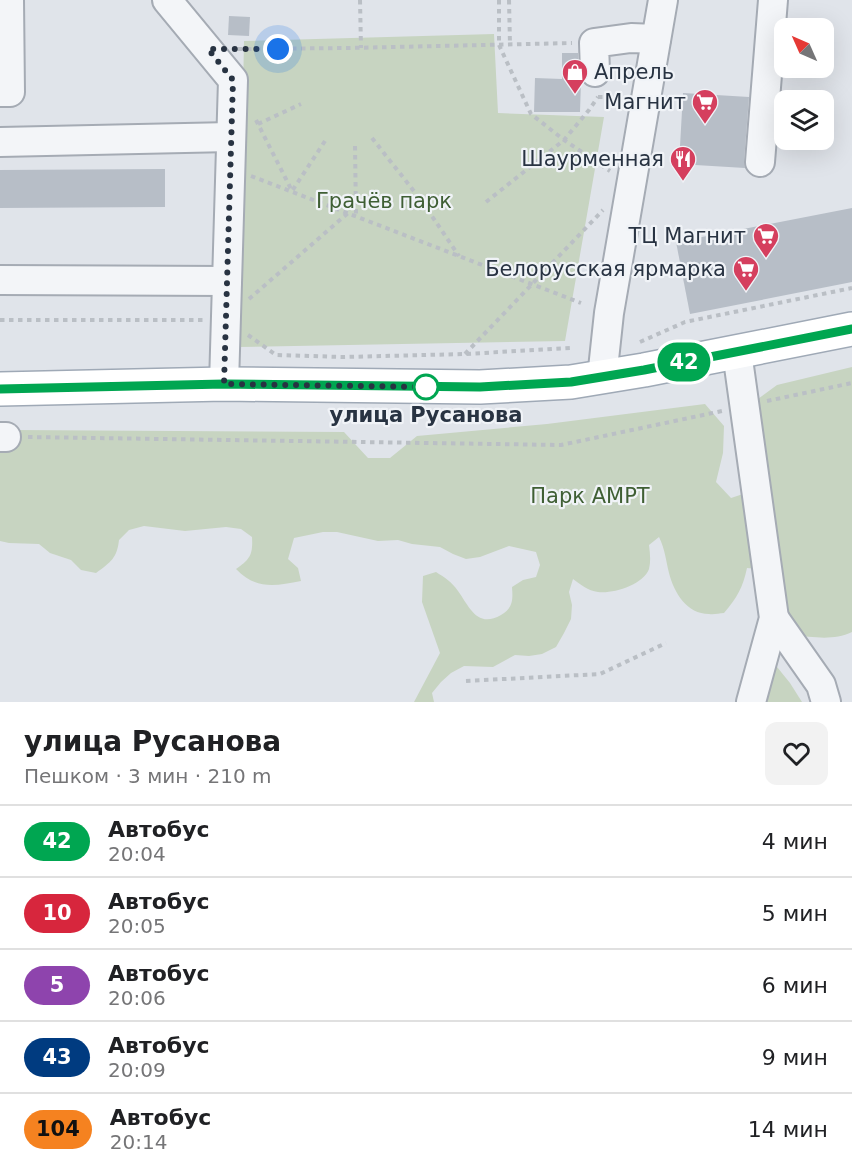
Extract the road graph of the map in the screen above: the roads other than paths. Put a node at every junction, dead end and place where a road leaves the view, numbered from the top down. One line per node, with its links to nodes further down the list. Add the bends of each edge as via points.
1 (9, 0): 7 (street, via 10,92)
2 (167, 0): 8 (street, via 233,80)
3 (663, 0): 5 (street)
4 (772, 0): 10 (street)
5 (656, 39): 6 (street, via 594,43); 15 (street, via 609,313)
6 (594, 89)
7 (0, 92)
8 (231, 137): 9 (street); 12 (street)
9 (0, 142)
10 (760, 162)
11 (0, 280): 12 (street)
12 (227, 281): 16 (street)
13 (852, 329): 14 (main road)
14 (737, 352): 15 (main road); 18 (street)
15 (602, 378): 16 (main road, via 480,387)
16 (224, 384): 17 (main road)
17 (0, 389)
18 (774, 618): 19 (street); 20 (street, via 821,685)
19 (751, 702)
20 (826, 702)

